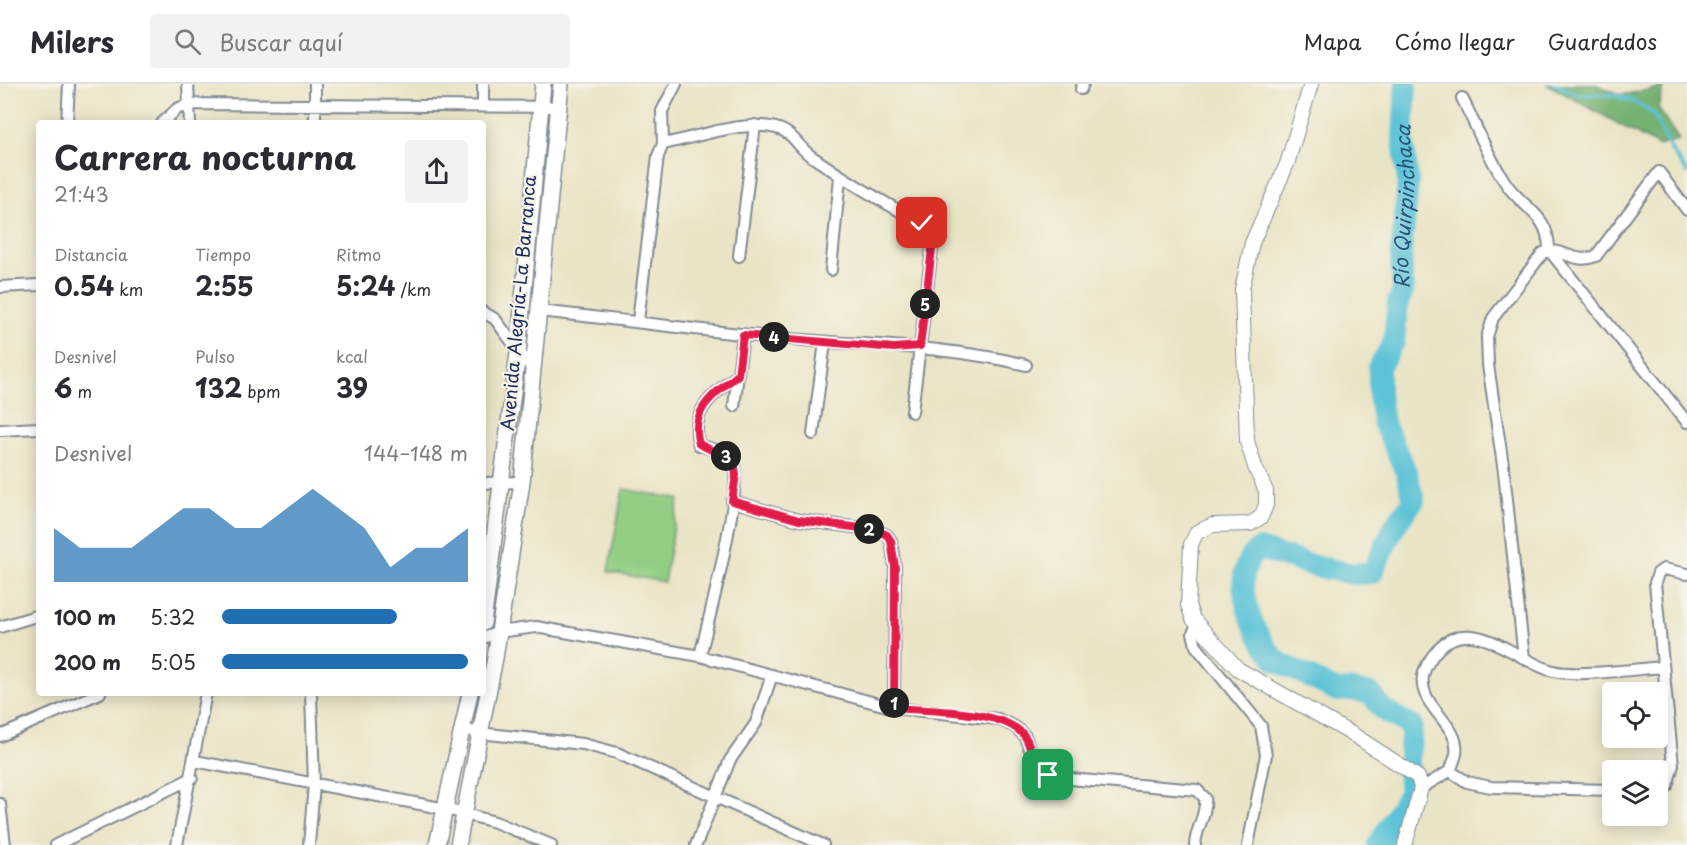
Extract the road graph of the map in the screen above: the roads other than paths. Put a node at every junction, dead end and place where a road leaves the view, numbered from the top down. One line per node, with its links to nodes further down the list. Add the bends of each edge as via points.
1 (69, 84): 15 (street)
2 (188, 84): 10 (street)
3 (315, 84): 11 (street)
4 (483, 84): 12 (street)
5 (543, 84): 13 (main road, Avenida Alegría-La Barranca)
6 (561, 84): 14 (main road, Avenida Alegría-La Barranca)
7 (676, 84): 20 (street, via 662,111)
8 (1311, 84): 51 (street, via 1287,164 1252,243 1242,289 1247,441 1266,491 1266,505 1261,517 1250,524 1213,525 1197,532 1191,543 1188,605)
9 (1462, 98): 23 (street, via 1506,185 1549,233)
10 (189, 104): 11 (street); 16 (street); 17 (street)
11 (315, 104): 12 (street); 18 (street)
12 (483, 105): 13 (street)
13 (541, 105): 14 (street); 34 (main road, Avenida Alegría-La Barranca)
14 (558, 107): 28 (main road, Avenida Alegría-La Barranca)
15 (67, 120)
16 (165, 120)
17 (190, 120)
18 (315, 120)
19 (755, 125): 20 (street); 21 (street, via 788,132 807,154); 24 (street)
20 (663, 144): 30 (street, via 658,156)
21 (840, 177): 25 (street); 33 (street, via 922,223 930,235 932,249)
22 (1687, 210): 23 (street, via 1659,172 1596,255 1577,260)
23 (1549, 250): 40 (street); 56 (street, via 1493,318 1487,338)
24 (739, 256)
25 (831, 270)
26 (36, 285): 27 (street)
27 (0, 287)
28 (539, 310): 30 (street); 36 (main road, Avenida Alegría-La Barranca)
29 (486, 314): 34 (street, via 495,319)
30 (638, 321): 31 (street)
31 (743, 335): 32 (street); 37 (street)
32 (825, 342): 33 (street, via 894,348); 43 (street)
33 (920, 346): 35 (street); 39 (street)
34 (518, 353): 36 (street); 46 (main road, Avenida Alegría-La Barranca)
35 (1026, 365)
36 (533, 370): 44 (main road, Avenida Alegría-La Barranca)
37 (738, 375): 38 (street); 47 (street, via 701,407 696,424 699,444 734,461)
38 (734, 406)
39 (912, 412)
40 (1687, 422)
41 (36, 428): 42 (street)
42 (0, 430)
43 (813, 434)
44 (522, 482): 46 (street); 53 (main road, Avenida Alegría-La Barranca)
45 (486, 483): 46 (street)
46 (503, 483): 49 (main road, Avenida Alegría-La Barranca)
47 (732, 501): 55 (street); 65 (street, via 799,520 876,530 887,535 895,567)
48 (1687, 574): 57 (street, via 1664,569 1655,583)
49 (486, 601)
50 (36, 616): 52 (street)
51 (1198, 624): 74 (street, via 1238,669 1418,777); 90 (street, via 1193,633 1196,645 1261,726 1266,755)
52 (0, 627)
53 (499, 632): 54 (street); 55 (street, via 536,627); 59 (main road, Avenida Alegría-La Barranca)
54 (486, 637)
55 (700, 656): 58 (street)
56 (1524, 658): 57 (street, via 1562,672); 70 (street, via 1487,639 1465,636 1444,644 1431,658 1423,676 1426,698 1451,732 1456,752)
57 (1663, 668): 72 (street, via 1673,765)
58 (772, 675): 65 (street); 76 (street, via 756,723 730,760)
59 (486, 695)
60 (93, 696): 68 (street)
61 (206, 696): 69 (street)
62 (311, 696): 73 (street)
63 (469, 696): 66 (main road)
64 (486, 696): 67 (main road, Avenida Alegría-La Barranca)
65 (894, 708): 89 (street, via 970,715 1007,723 1025,736 1035,766 1058,778 1197,790 1205,798 1206,811)
66 (462, 728): 67 (street); 78 (main road)
67 (478, 733): 76 (street, via 583,744 616,753); 79 (main road, Avenida Alegría-La Barranca)
68 (0, 736)
69 (195, 761): 71 (street); 73 (street)
70 (1450, 771): 74 (street); 75 (street, via 1467,782 1491,787)
71 (192, 778): 81 (street); 82 (street)
72 (1668, 782)
73 (314, 784): 78 (street); 83 (street)
74 (1421, 788): 91 (street)
75 (1602, 790)
76 (716, 797): 87 (street); 88 (street)
77 (0, 804): 80 (street)
78 (446, 809): 79 (street); 84 (main road)
79 (465, 815): 85 (main road, Avenida Alegría-La Barranca); 86 (street, via 495,822)
80 (5, 845)
81 (56, 845)
82 (177, 845)
83 (309, 845)
84 (437, 845)
85 (458, 845)
86 (551, 845)
87 (696, 845)
88 (823, 845)
89 (1195, 845)
90 (1248, 845)
91 (1406, 845)

